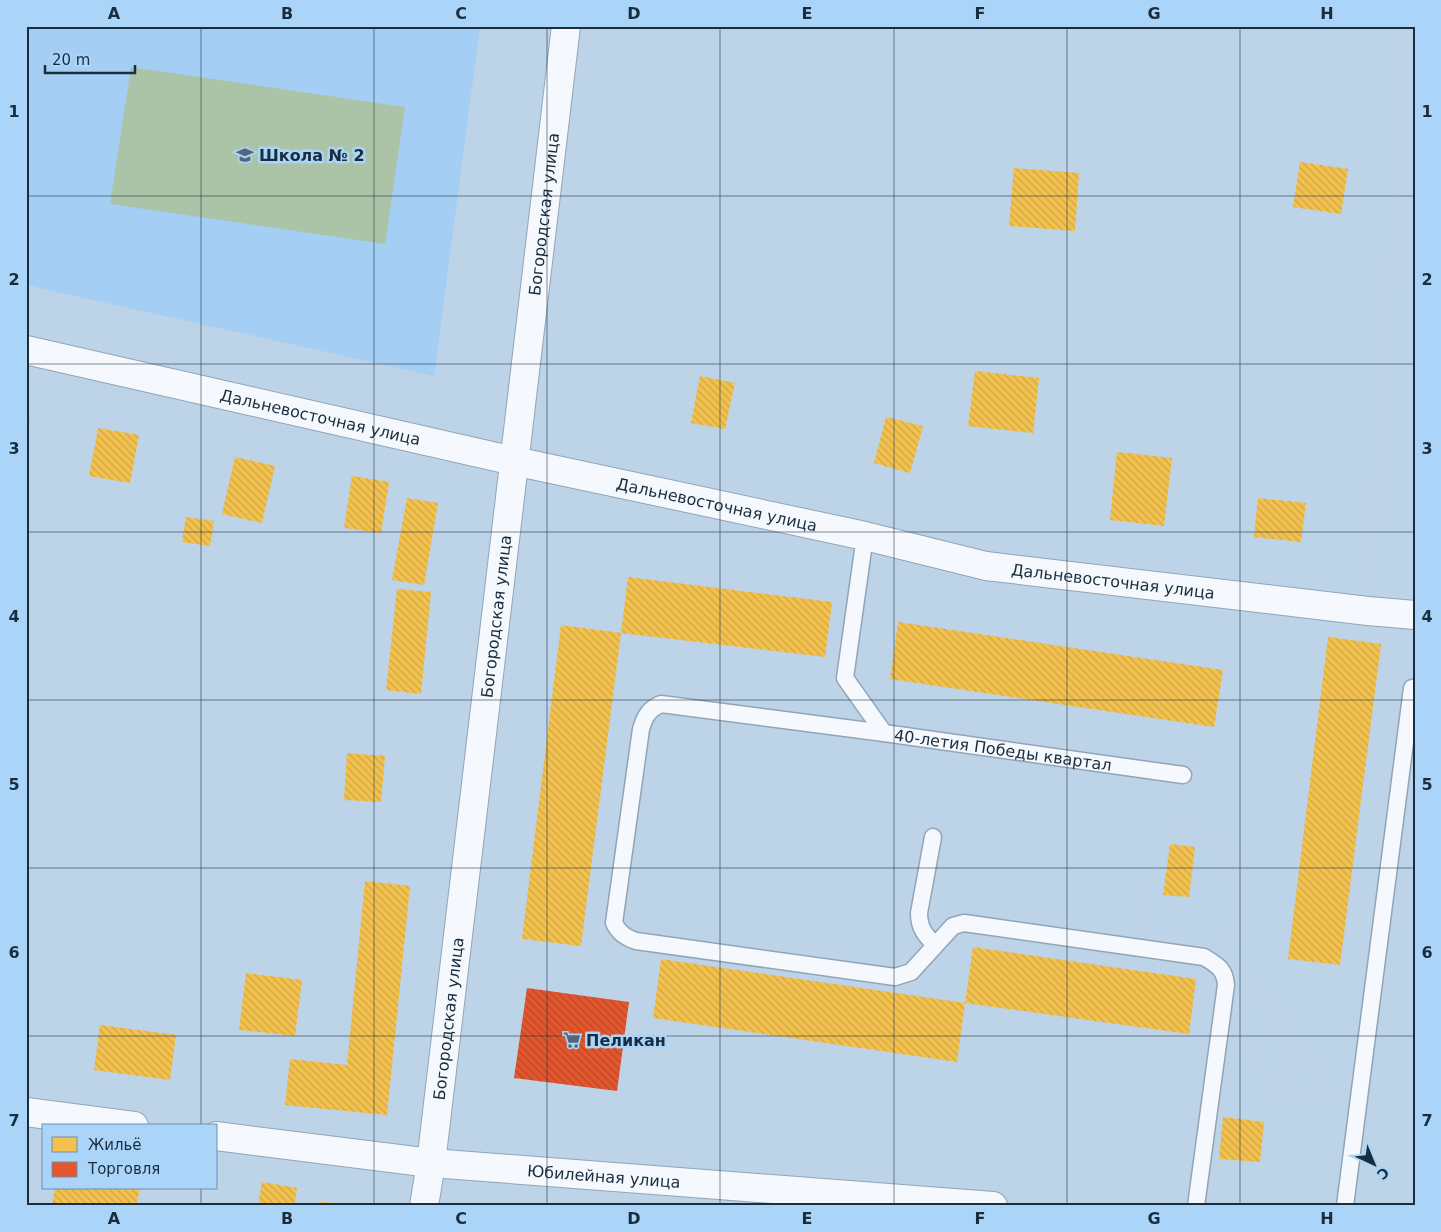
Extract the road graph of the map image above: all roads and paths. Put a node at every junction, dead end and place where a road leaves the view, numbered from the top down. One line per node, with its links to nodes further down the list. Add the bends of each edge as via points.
1 (566, 26): 4 (street, Богородская улица)
2 (1409, 26): 6 (path)
3 (26, 350): 4 (street, Дальневосточная улица)
4 (514, 461): 5 (street, Дальневосточная улица); 25 (street, Богородская улица)
5 (865, 536): 6 (street, Дальневосточная улица, via 986,566); 9 (lane, 40-летия Победы квартал, via 845,678)
6 (1368, 611): 7 (street, Дальневосточная улица)
7 (1415, 615)
8 (1412, 688): 22 (lane)
9 (884, 733): 10 (lane, 40-летия Победы квартал); 14 (lane, via 662,704 653,707 641,729 614,923 626,938 636,941 895,977 911,972)
10 (1183, 775)
11 (1168, 828): 16 (path, via 1212,835 1224,847 1231,862 1237,885 1237,911)
12 (933, 837): 14 (lane, via 919,924)
13 (1155, 862): 15 (path)
14 (935, 945): 15 (lane, via 953,926 964,923)
15 (1139, 948): 16 (lane, via 1204,957)
16 (1222, 969): 17 (lane, via 1226,976); 18 (path, via 1248,978)
17 (1224, 999): 19 (path); 29 (lane)
18 (1300, 1052): 19 (path); 20 (path)
19 (1271, 1087): 20 (path, via 1286,1096)
20 (1334, 1099): 22 (path, via 1345,1110)
21 (26, 1112): 23 (street)
22 (1357, 1112): 30 (lane)
23 (119, 1124)
24 (218, 1136): 25 (street, Юбилейная улица)
25 (431, 1163): 26 (street, Юбилейная улица); 27 (street, Богородская улица)
26 (894, 1202): 28 (street, Юбилейная улица)
27 (424, 1206)
28 (994, 1206)
29 (1196, 1206)
30 (1345, 1206)

